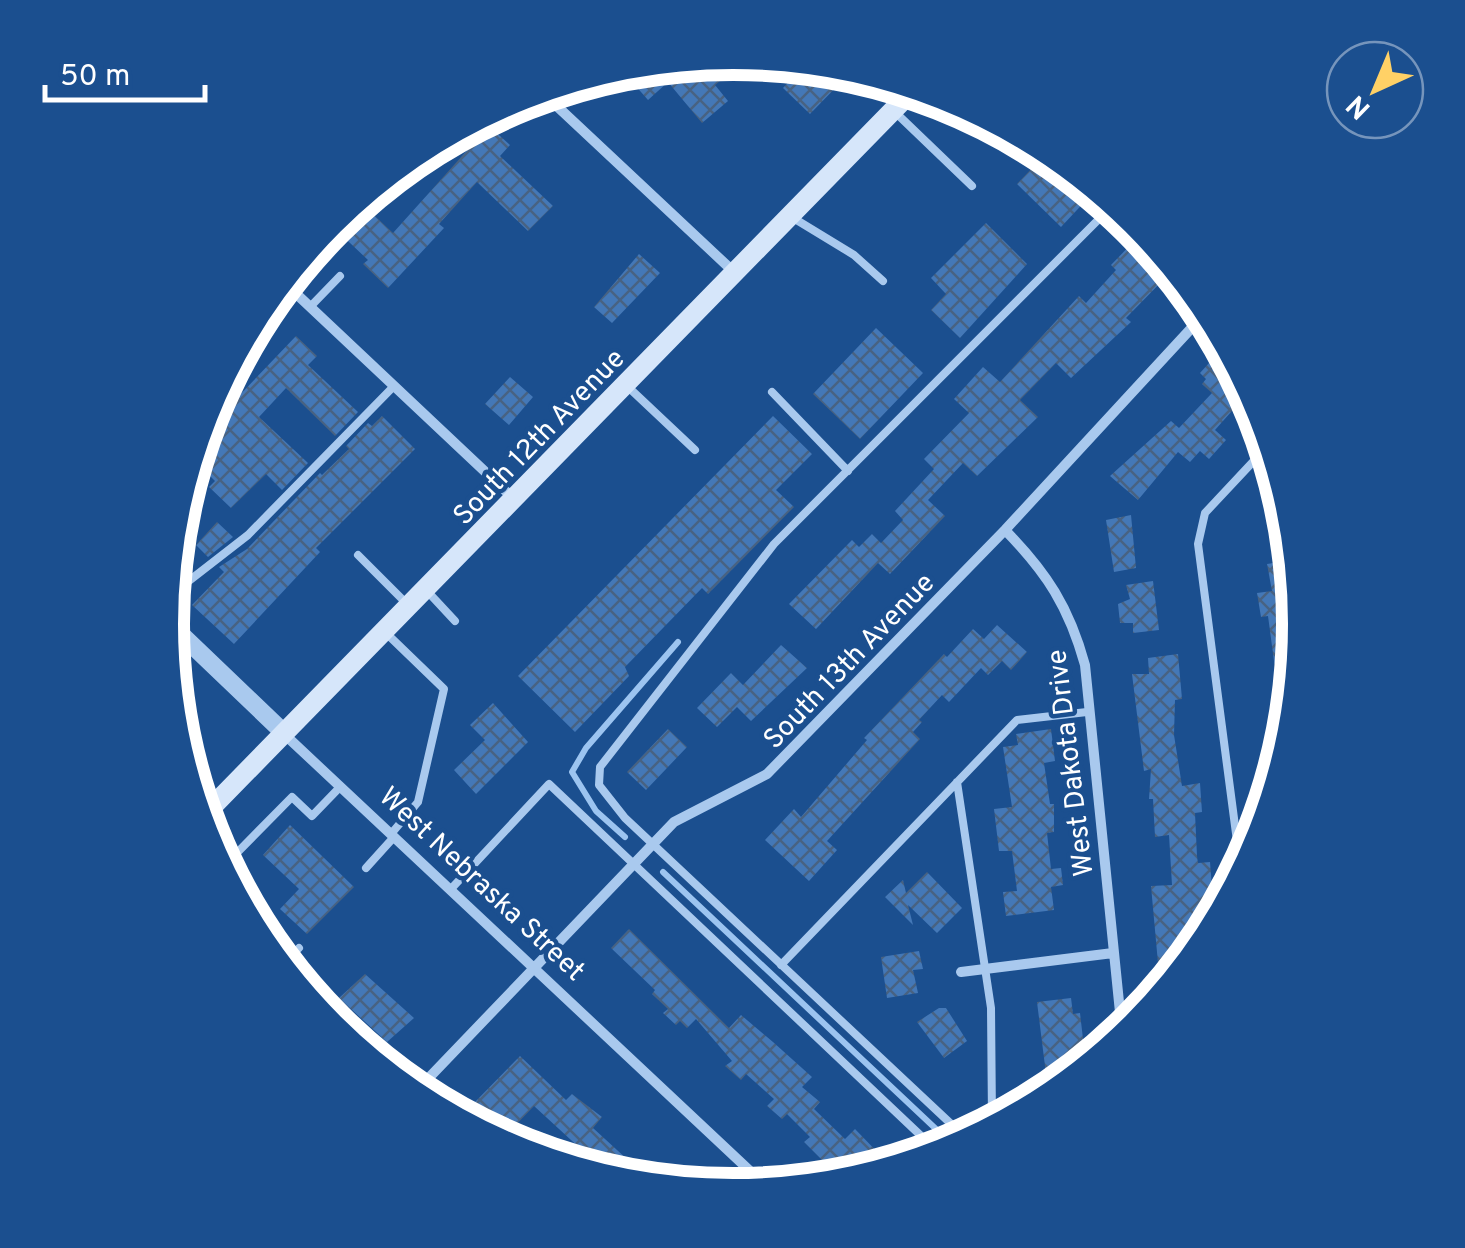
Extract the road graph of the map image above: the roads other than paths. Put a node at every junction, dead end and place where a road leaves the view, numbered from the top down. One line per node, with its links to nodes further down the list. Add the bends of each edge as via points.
1 (901, 102): 3 (main road, South 12th Avenue)
2 (554, 105): 7 (street)
3 (893, 110): 4 (lane); 5 (main road, South 12th Avenue)
4 (972, 186)
5 (790, 216): 7 (main road, South 12th Avenue); 9 (lane, via 854,255)
6 (1101, 217): 18 (lane)
7 (735, 273): 13 (main road, South 12th Avenue)
8 (340, 276): 11 (lane)
9 (883, 282)
10 (295, 292): 11 (street)
11 (310, 307): 14 (street)
12 (1193, 326): 20 (street, South 13th Avenue)
13 (626, 385): 16 (lane); 19 (main road, South 12th Avenue)
14 (394, 386): 19 (street); 22 (lane, via 248,535)
15 (772, 392): 18 (lane)
16 (695, 450)
17 (1256, 459): 34 (lane, via 1205,513 1198,544)
18 (848, 471): 35 (lane, via 774,544 600,767 599,785)
19 (515, 500): 23 (main road, South 12th Avenue)
20 (1006, 530): 28 (street, West Dakota Drive, via 1045,571 1075,631); 35 (street, South 13th Avenue, via 767,774 674,822)
21 (358, 555): 24 (lane)
22 (185, 584)
23 (425, 590): 24 (main road, South 12th Avenue); 25 (lane)
24 (409, 606): 26 (main road, South 12th Avenue)
25 (456, 621)
26 (384, 631): 29 (main road, South 12th Avenue); 33 (lane, via 444,689 418,802)
27 (184, 639): 29 (street, West Nebraska Street)
28 (1088, 712): 30 (lane, via 1018,720); 41 (street, West Dakota Drive)
29 (282, 732): 31 (street, West Nebraska Street); 32 (main road, South 12th Avenue)
30 (958, 782): 43 (lane); 45 (lane)
31 (340, 787): 33 (street, West Nebraska Street); 36 (lane, via 312,816 292,797)
32 (214, 803)
33 (392, 835): 38 (lane); 39 (street, West Nebraska Street)
34 (1237, 841)
35 (652, 843): 37 (street, South 13th Avenue); 43 (lane)
36 (235, 855)
37 (634, 863): 39 (lane, via 549,784); 44 (street, South 13th Avenue); 51 (lane)
38 (366, 868)
39 (450, 890): 44 (street, West Nebraska Street)
40 (299, 948): 42 (lane)
41 (1113, 952): 45 (street); 47 (street, West Dakota Drive)
42 (294, 954)
43 (781, 965): 50 (lane)
44 (534, 968): 48 (street, South 13th Avenue); 52 (street, West Nebraska Street)
45 (986, 969): 46 (street); 49 (lane)
46 (960, 972)
47 (1120, 1013)
48 (427, 1080)
49 (992, 1107)
50 (953, 1126)
51 (924, 1138)
52 (752, 1172)

